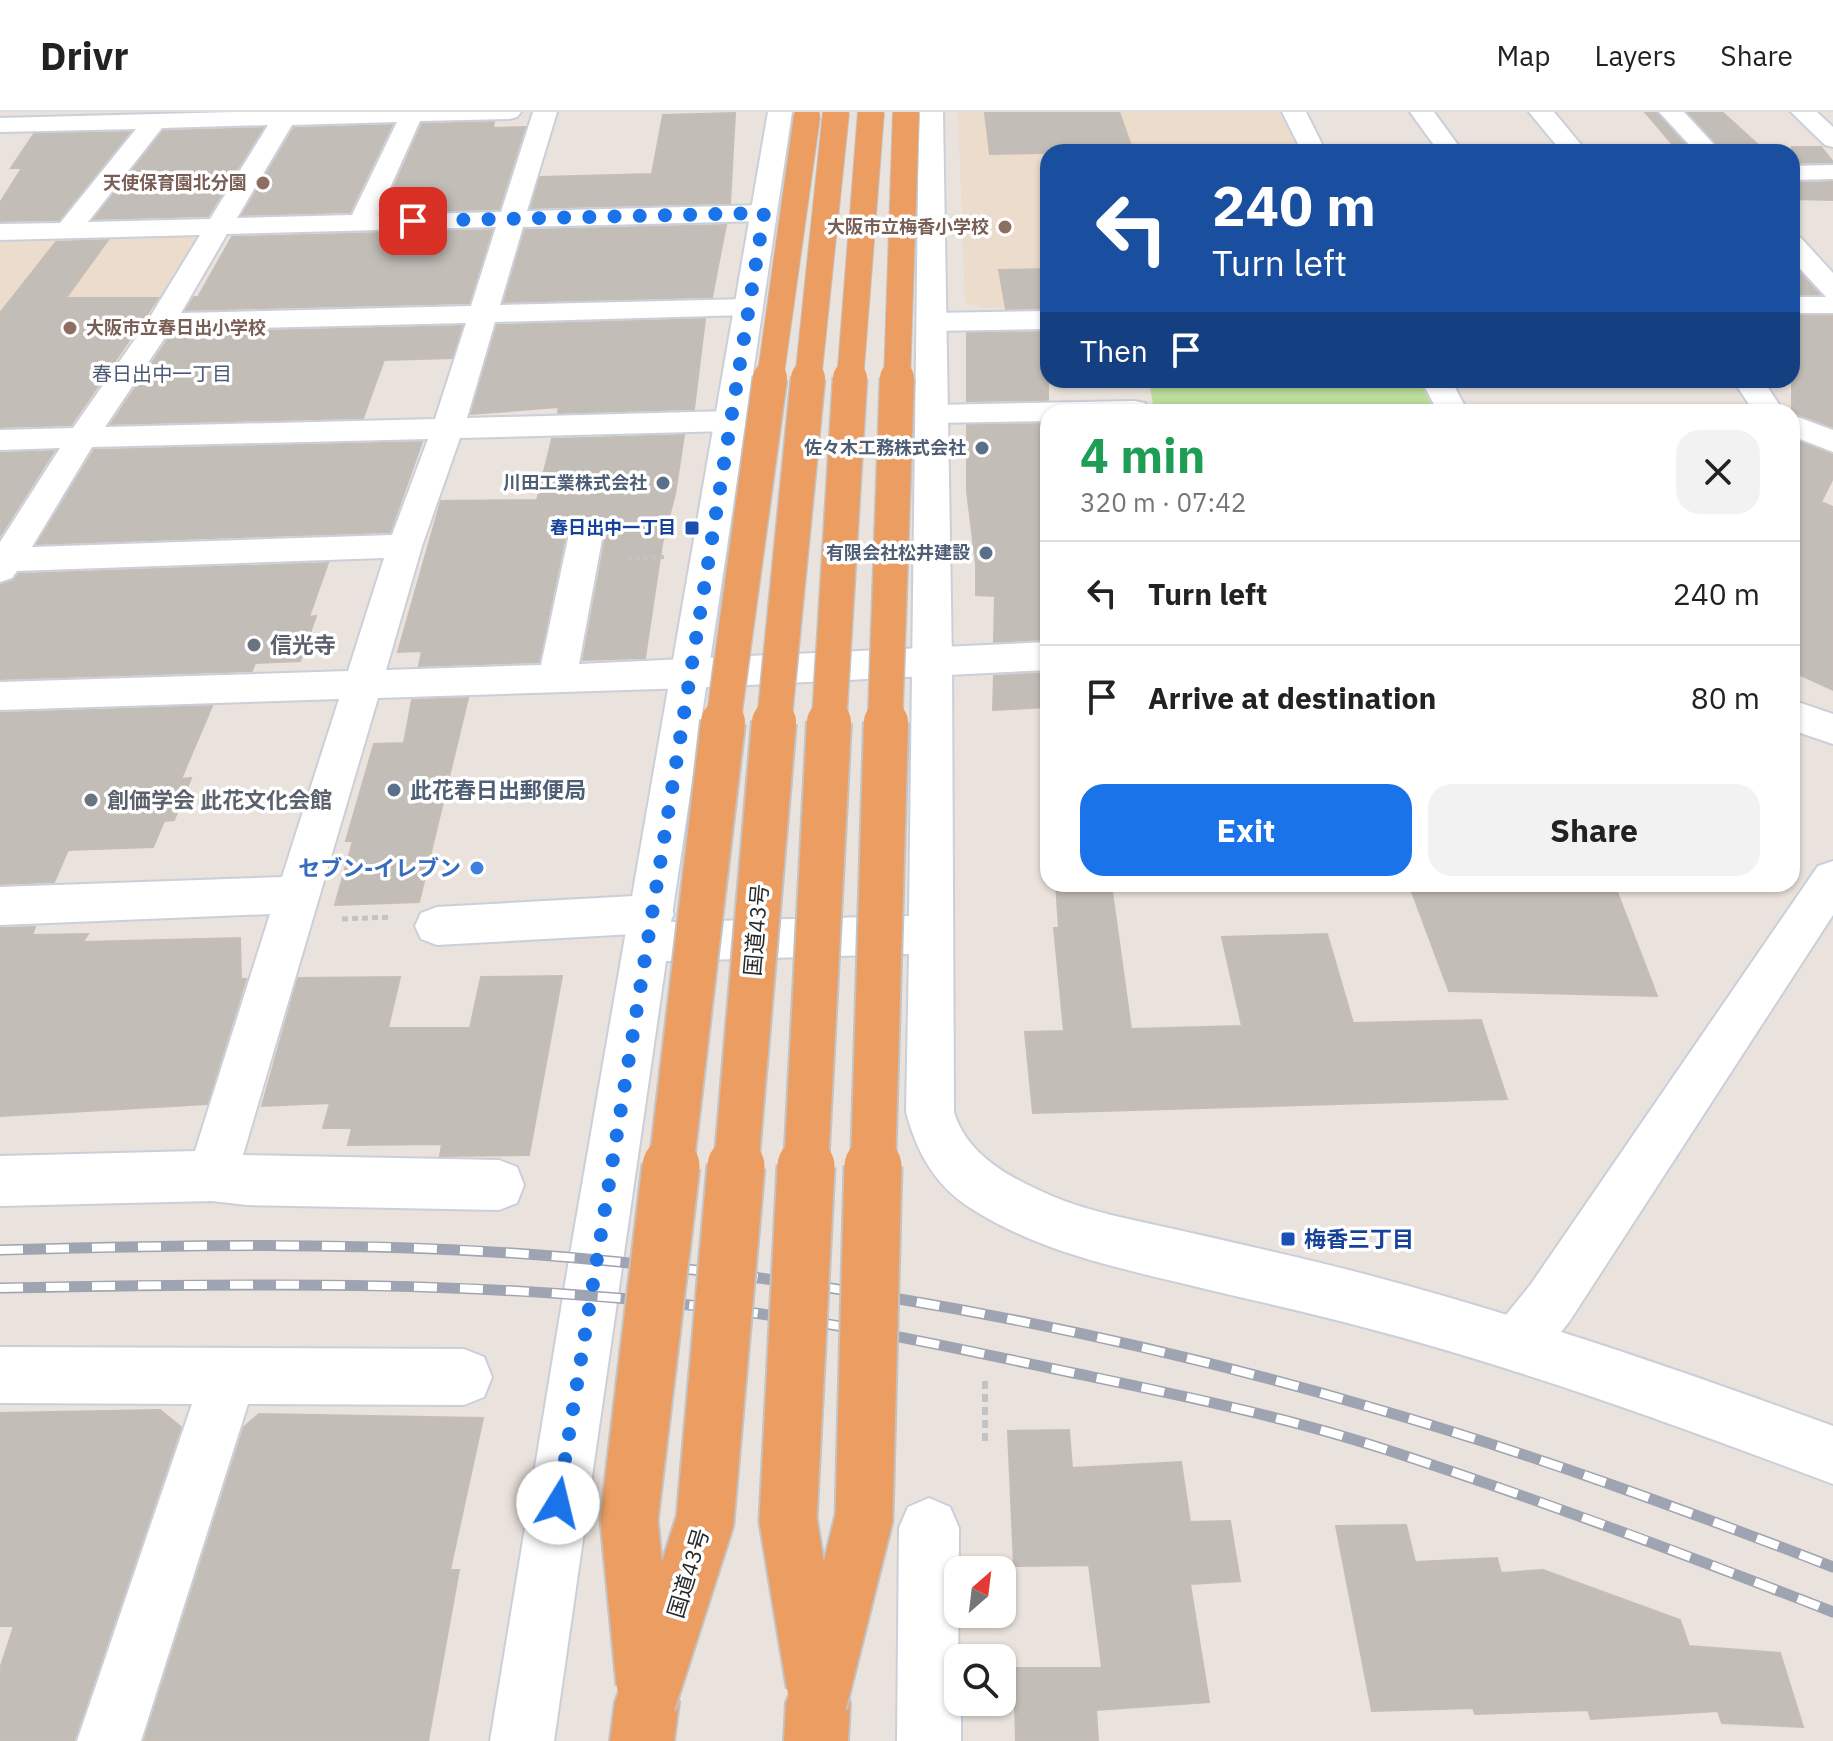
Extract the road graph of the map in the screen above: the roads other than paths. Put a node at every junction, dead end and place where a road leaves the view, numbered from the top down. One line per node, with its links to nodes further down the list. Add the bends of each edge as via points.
1 (509, 112): 15 (street)
2 (545, 112): 27 (street)
3 (780, 112): 26 (street)
4 (808, 112): 77 (highway, bridge, via 736,616 629,1520)
5 (836, 112): 77 (highway, 国道43号, bridge, via 784,612 705,1521)
6 (871, 112): 78 (highway, bridge, via 842,477 788,1520)
7 (906, 112): 78 (highway, bridge, via 864,1518)
8 (931, 112): 40 (street)
9 (1294, 112): 19 (street)
10 (1422, 112): 20 (street)
11 (1541, 112): 21 (street)
12 (1671, 112): 22 (street)
13 (1803, 112): 18 (street)
14 (287, 114): 15 (street); 17 (street); 29 (street)
15 (412, 114): 28 (street)
16 (18, 120): 17 (street); 23 (street)
17 (155, 121): 30 (street)
18 (1833, 140)
19 (1310, 144)
20 (1445, 144)
21 (1568, 144)
22 (1701, 144)
23 (0, 147)
24 (1833, 172): 25 (street)
25 (1800, 173)
26 (764, 213): 27 (street); 36 (street)
27 (512, 218): 28 (street); 37 (street)
28 (362, 222): 29 (street)
29 (219, 227): 30 (street); 39 (street)
30 (68, 230): 31 (street)
31 (0, 232)
32 (1800, 253): 33 (street)
33 (1833, 290)
34 (1800, 305): 35 (street)
35 (1833, 305)
36 (747, 307): 37 (street); 45 (street)
37 (482, 314): 39 (street); 46 (street)
38 (1040, 320): 40 (street)
39 (161, 322): 48 (street)
40 (932, 322): 44 (street)
41 (1132, 401): 42 (street)
42 (1086, 404)
43 (1040, 407): 44 (street)
44 (933, 414): 55 (street)
45 (729, 421): 46 (street); 56 (street)
46 (448, 428): 48 (street); 52 (street)
47 (1800, 428): 50 (street)
48 (83, 437): 49 (street); 53 (street)
49 (0, 440)
50 (1833, 442)
51 (586, 534): 57 (street)
52 (405, 546): 53 (street); 58 (street)
53 (2, 563)
54 (1040, 656): 55 (street)
55 (933, 661): 56 (street); 67 (street)
56 (689, 674): 57 (street); 66 (street)
57 (557, 678): 58 (street)
58 (363, 684): 59 (street); 64 (street)
59 (0, 696)
60 (1800, 718): 61 (street)
61 (1833, 729)
62 (1833, 879): 71 (street, via 1550,1303)
63 (0, 906): 64 (street)
64 (296, 908): 68 (street)
65 (437, 926): 66 (street)
66 (649, 928): 67 (street); 80 (street)
67 (932, 935): 71 (street, via 930,1112 945,1152 975,1182 1085,1235 1367,1302)
68 (212, 1176): 69 (street); 70 (street)
69 (0, 1181)
70 (499, 1185)
71 (1516, 1345): 75 (street)
72 (0, 1375): 73 (street)
73 (229, 1375): 74 (street); 79 (street)
74 (464, 1377)
75 (1833, 1455)
76 (929, 1528): 81 (street)
77 (645, 1721)
78 (817, 1722)
79 (109, 1741)
80 (522, 1741)
81 (929, 1741)

